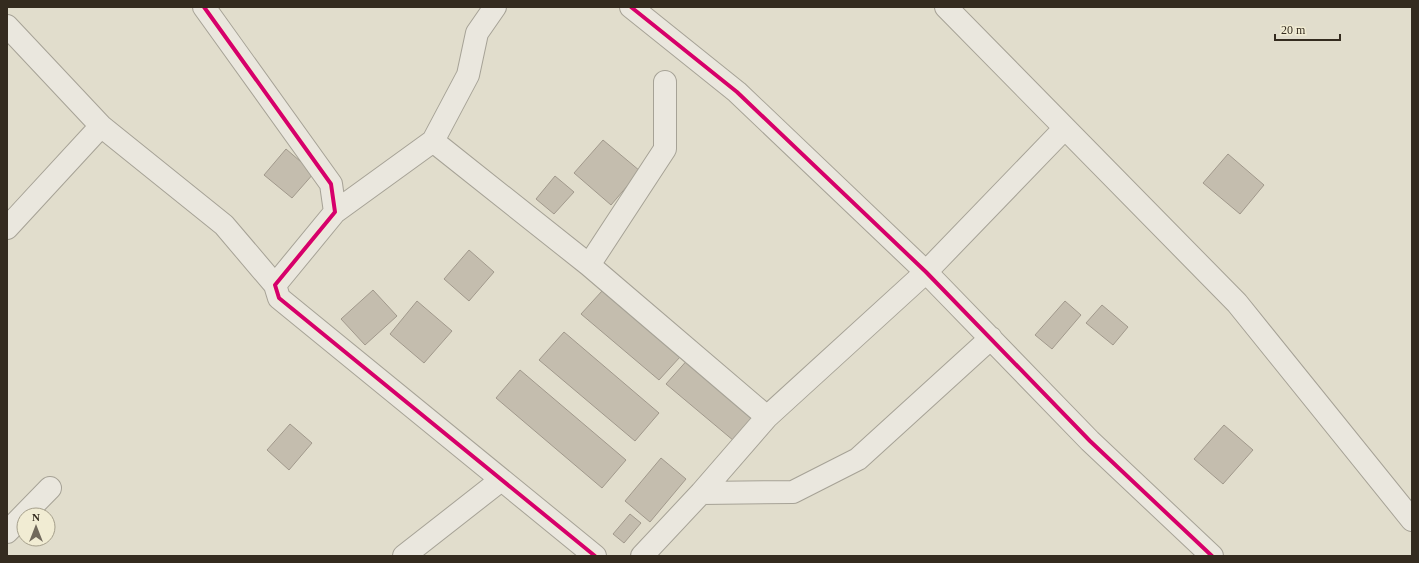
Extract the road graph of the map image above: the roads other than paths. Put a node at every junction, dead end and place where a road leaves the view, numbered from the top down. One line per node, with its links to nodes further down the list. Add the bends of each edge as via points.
1 (204, 7): 10 (street, via 331,184)
2 (495, 7): 9 (street, via 477,32 468,75)
3 (631, 7): 13 (street, via 737,92)
4 (946, 7): 8 (street)
5 (7, 26): 7 (street)
6 (665, 82): 12 (street, via 665,149)
7 (101, 126): 11 (street); 14 (street, via 224,225)
8 (1064, 129): 13 (street); 20 (street, via 1237,304)
9 (433, 142): 10 (street); 12 (street)
10 (335, 212): 14 (street)
11 (7, 228)
12 (589, 265): 16 (street)
13 (926, 272): 15 (street); 16 (street)
14 (275, 285): 17 (street, via 279,298)
15 (991, 338): 19 (street, via 858,459 793,492); 25 (street, via 1090,441)
16 (767, 417): 19 (street)
17 (501, 480): 22 (street); 23 (street)
18 (50, 488): 21 (street)
19 (700, 493): 24 (street)
20 (1412, 520)
21 (7, 532)
22 (404, 556)
23 (595, 556)
24 (642, 556)
25 (1212, 556)

